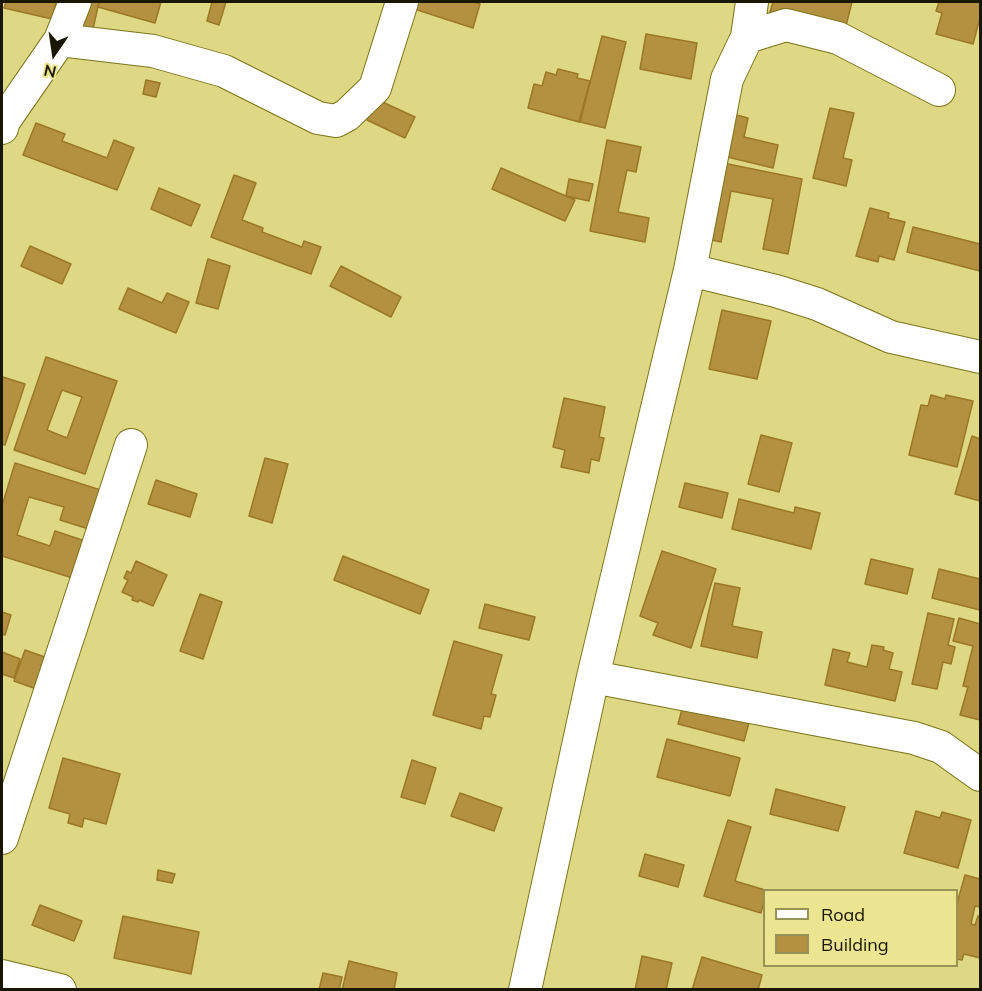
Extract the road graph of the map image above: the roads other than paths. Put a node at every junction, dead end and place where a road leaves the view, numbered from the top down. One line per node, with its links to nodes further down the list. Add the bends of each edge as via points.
1 (75, 2): 5 (street)
2 (402, 2): 5 (street, via 375,88 336,121 318,118 224,71 153,51)
3 (753, 2): 4 (street)
4 (747, 37): 6 (street, via 786,24 838,38); 8 (street, via 727,79)
5 (60, 40): 7 (street)
6 (939, 90)
7 (2, 128)
8 (690, 270): 9 (street, via 817,304 891,337); 11 (street)
9 (981, 357)
10 (131, 445): 13 (street)
11 (593, 677): 12 (street, via 914,738 941,747); 16 (street)
12 (981, 775)
13 (2, 838)
14 (2, 976): 15 (street)
15 (60, 990)
16 (525, 990)

